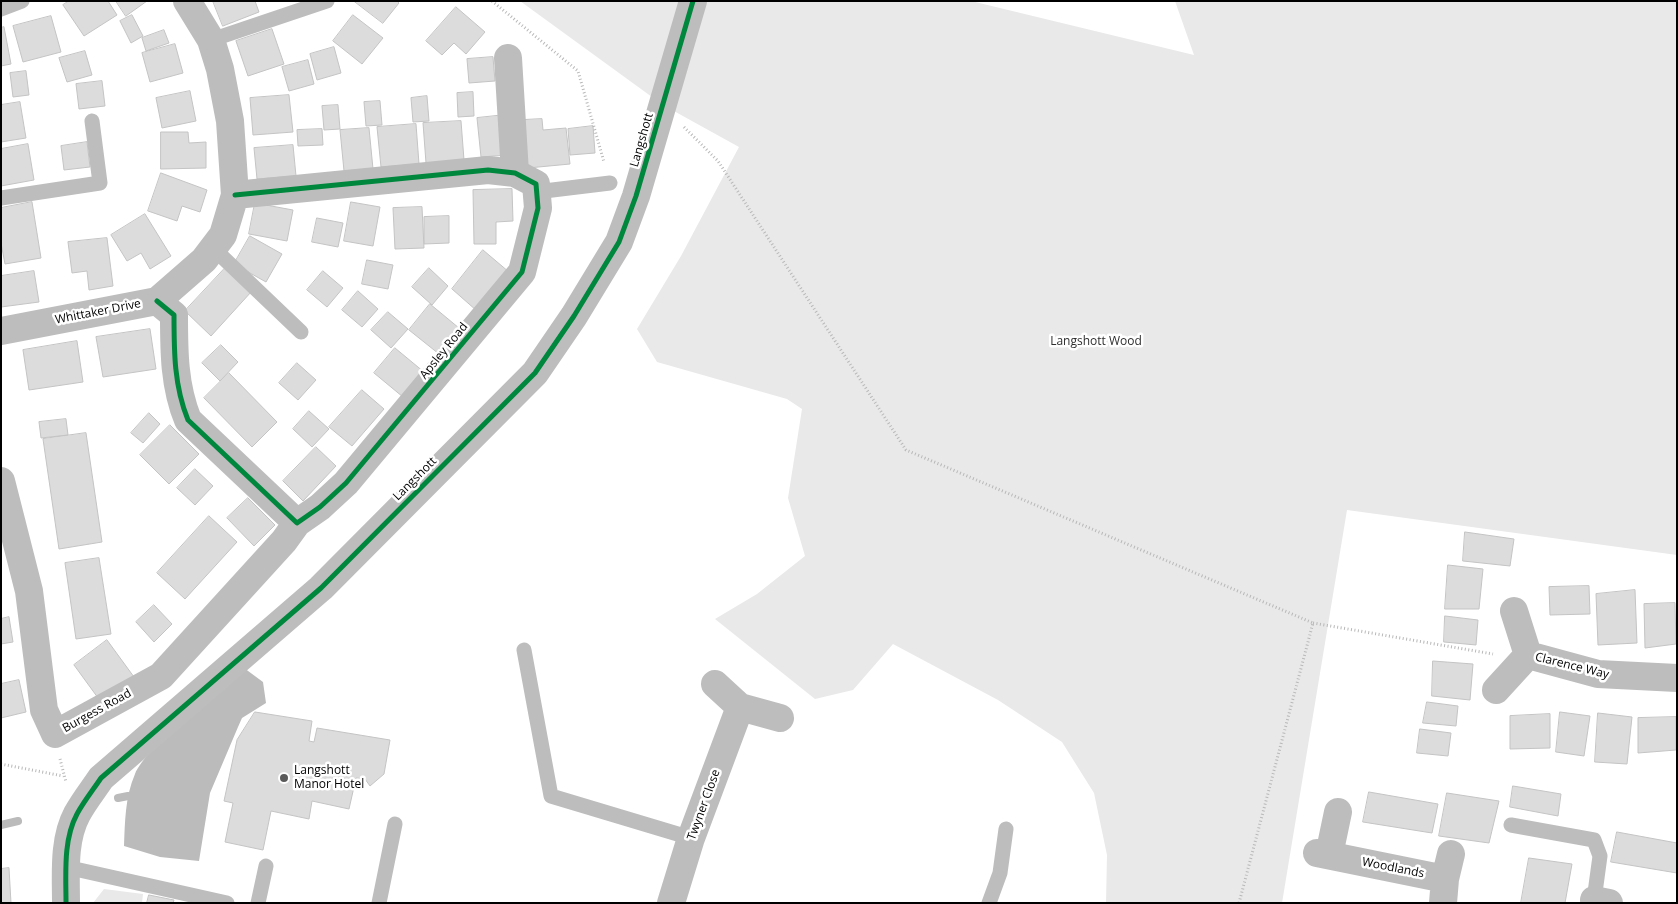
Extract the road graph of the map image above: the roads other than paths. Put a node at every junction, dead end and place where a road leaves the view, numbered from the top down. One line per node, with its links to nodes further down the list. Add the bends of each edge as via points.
1 (22, 1): 5 (lane)
2 (186, 1): 6 (street, Whittaker Drive)
3 (327, 1): 6 (lane)
4 (693, 1): 34 (street, Langshott, via 636,196 619,242 535,373 321,588 102,778 77,814 69,836)
5 (1, 9)
6 (211, 40): 12 (street, Whittaker Drive, via 230,121)
7 (508, 58): 9 (street)
8 (92, 121): 13 (lane, via 100,183)
9 (515, 174): 11 (street, via 536,184); 12 (street, via 488,170)
10 (610, 183): 11 (lane)
11 (536, 192): 19 (street, Apsley Road, via 538,208 522,272 346,483)
12 (235, 196): 14 (street, Whittaker Drive, via 223,235)
13 (1, 198)
14 (213, 248): 15 (street, Whittaker Drive, via 204,260); 17 (lane)
15 (157, 301): 16 (street, Whittaker Drive); 19 (street, via 174,315 175,366 180,400 188,420)
16 (1, 331)
17 (301, 332)
18 (1, 481): 19 (street, Burgess Road, via 29,591 44,710 55,734 161,676)
19 (297, 523)
20 (1514, 611): 22 (street, Clarence Way)
21 (524, 650): 32 (lane, via 551,796)
22 (1528, 655): 23 (street, Clarence Way, via 1598,674); 25 (street, Clarence Way)
23 (1677, 678)
24 (715, 684): 26 (street)
25 (1496, 690)
26 (740, 707): 27 (street); 32 (street, Twyner Close)
27 (780, 718)
28 (1338, 812): 35 (street, Woodlands, via 1323,854)
29 (395, 824): 40 (lane)
30 (1512, 825): 36 (lane, via 1594,840 1600,856)
31 (1006, 829): 42 (lane, via 1000,873)
32 (691, 838): 41 (street, Twyner Close)
33 (266, 866): 39 (lane)
34 (66, 867): 37 (street, Langshott); 38 (lane)
35 (1446, 879)
36 (1601, 901)
37 (66, 903)
38 (227, 903)
39 (258, 903)
40 (379, 903)
41 (671, 903)
42 (989, 903)

